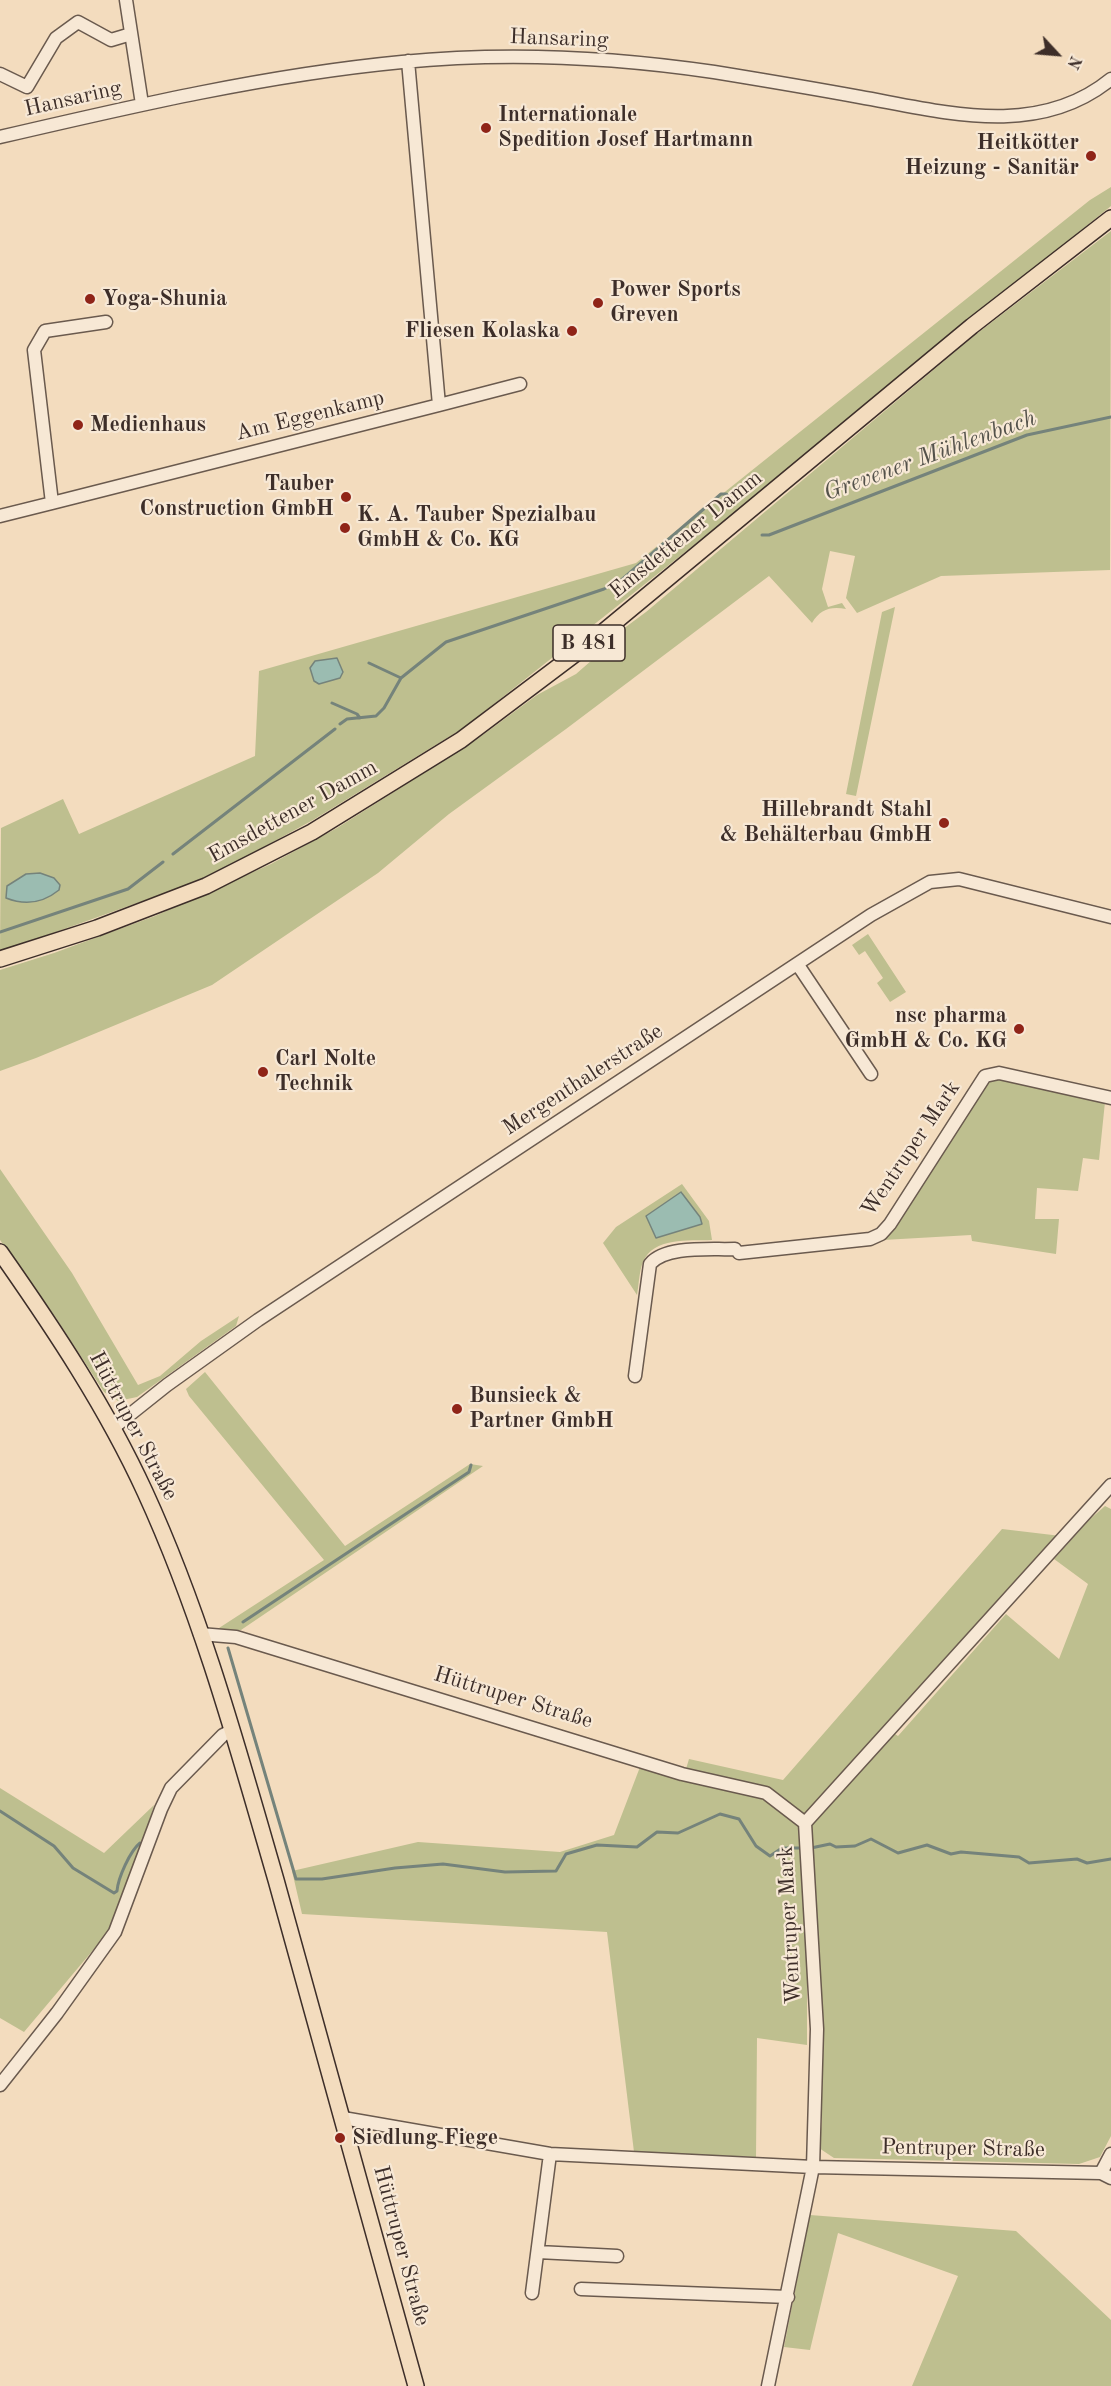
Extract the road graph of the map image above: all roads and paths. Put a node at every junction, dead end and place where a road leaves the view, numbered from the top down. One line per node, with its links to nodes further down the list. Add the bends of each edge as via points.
1 (126, 0): 2 (street)
2 (131, 34): 4 (street, via 111,40 78,22 56,38 27,87); 6 (street)
3 (408, 61): 5 (street, Hansaring, via 518,58 631,63 711,72 986,117 1022,116 1062,107); 6 (street, Hansaring, via 308,74); 11 (street)
4 (0, 74)
5 (1111, 79)
6 (142, 104): 7 (street, Hansaring)
7 (0, 137)
8 (1111, 218): 15 (main road, Emsdettener Damm / B 481, via 972,326 591,642 461,740 312,832 206,886 97,928)
9 (106, 322): 12 (street, via 45,331 34,350)
10 (520, 384): 11 (street, Am Eggenkamp)
11 (439, 405): 12 (street, Am Eggenkamp)
12 (52, 503): 13 (street, Am Eggenkamp)
13 (0, 516)
14 (1111, 917): 16 (street, Mergenthalerstraße, via 959,879 940,879 871,915)
15 (0, 959)
16 (798, 964): 17 (street); 21 (street, Mergenthalerstraße, via 258,1320)
17 (871, 1074)
18 (1111, 1098): 20 (street, Wentruper Mark, via 999,1073 985,1076 881,1234 870,1239 737,1251 667,1252 656,1257 650,1264)
19 (0, 1252): 21 (main road, Hüttruper Straße, via 73,1360)
20 (635, 1376)
21 (113, 1428): 23 (main road, Hüttruper Straße, via 160,1527)
22 (1111, 1485): 25 (street, Wentruper Mark)
23 (200, 1634): 24 (main road, Hüttruper Straße); 25 (street, Hüttruper Straße, via 236,1637 682,1774 766,1793)
24 (233, 1730): 26 (street, via 171,1788 115,1932); 27 (main road, Hüttruper Straße)
25 (805, 1823): 30 (street, Wentruper Mark, via 817,2029)
26 (0, 2085)
27 (343, 2118): 28 (street); 37 (main road, Hüttruper Straße)
28 (550, 2154): 30 (street); 32 (street)
29 (1111, 2154): 31 (street)
30 (813, 2167): 31 (street, Pentruper Straße); 36 (street, Wentruper Mark)
31 (1106, 2176)
32 (538, 2252): 33 (street); 35 (street)
33 (617, 2256)
34 (581, 2289): 36 (street)
35 (532, 2293)
36 (788, 2297): 38 (street, Wentruper Mark)
37 (416, 2386)
38 (768, 2386)

